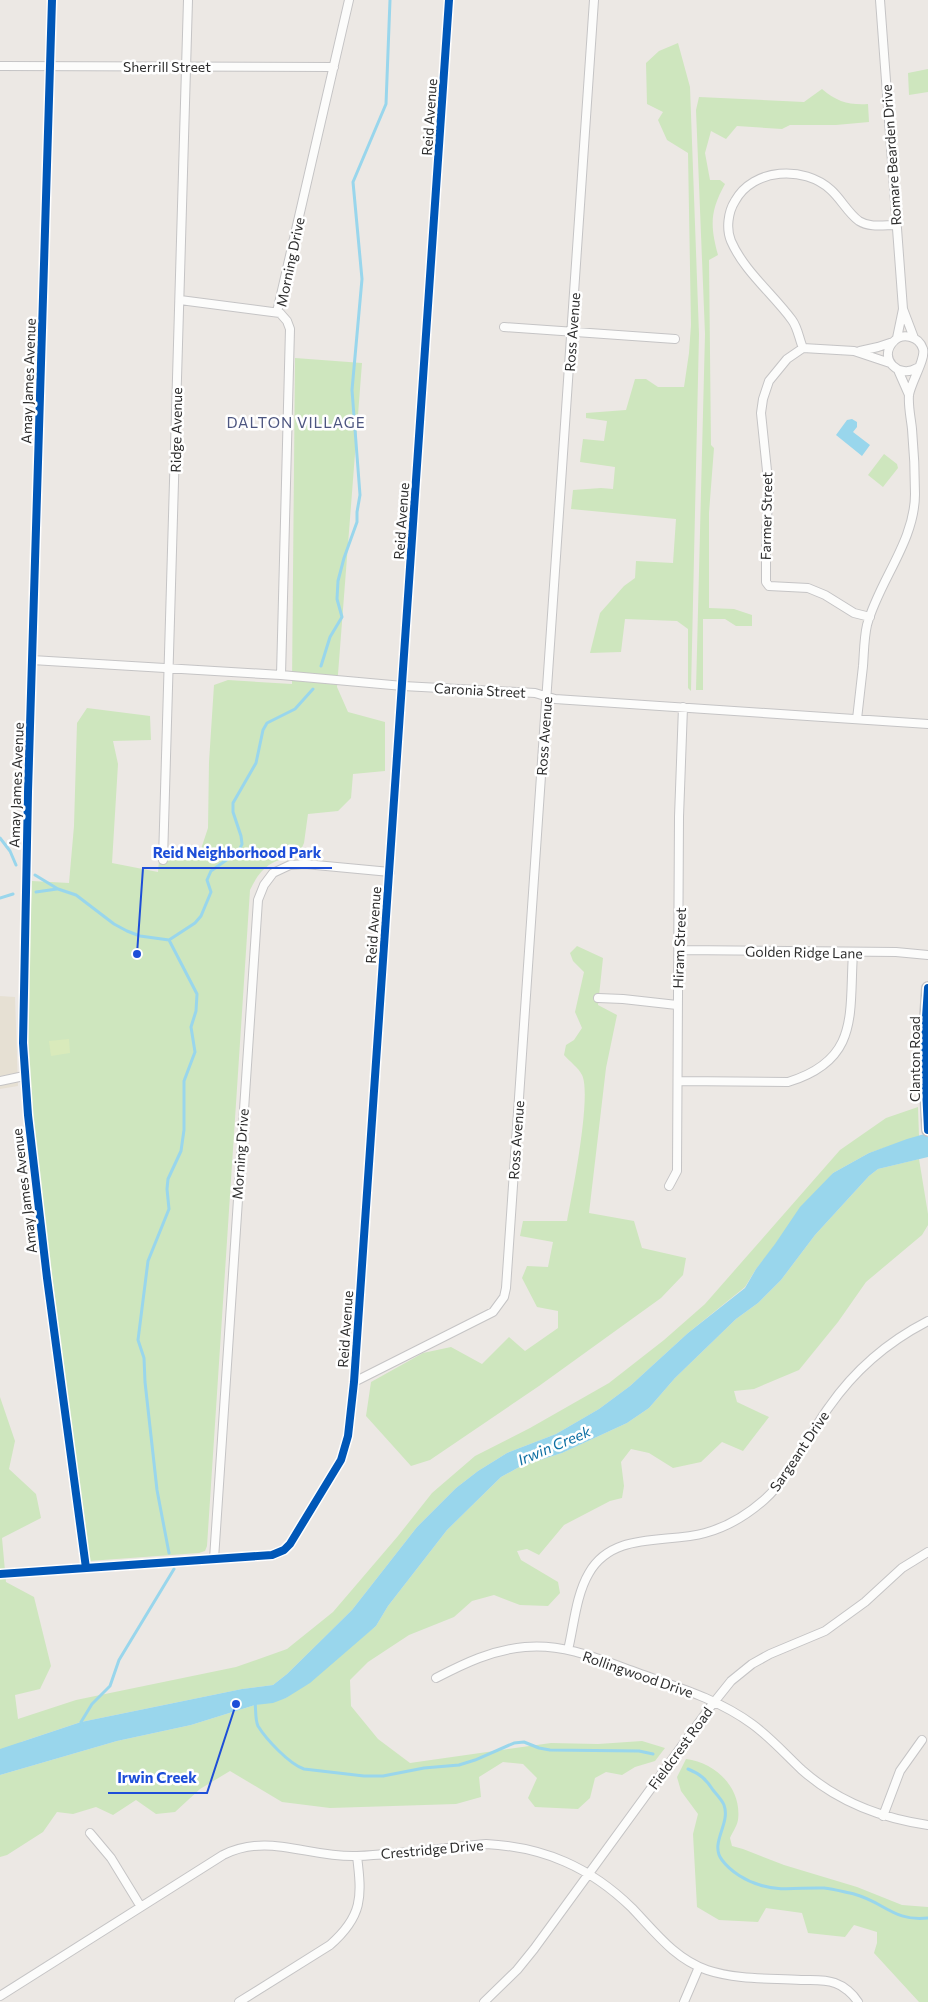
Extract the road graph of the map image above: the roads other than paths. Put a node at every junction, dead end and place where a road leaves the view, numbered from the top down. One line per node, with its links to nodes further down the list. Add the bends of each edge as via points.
1 (52, 0): 8 (street, Amay James Avenue)
2 (188, 0): 9 (street, Ridge Avenue)
3 (349, 0): 10 (street, Morning Drive)
4 (449, 0): 31 (street, Reid Avenue)
5 (594, 0): 16 (street, Ross Avenue)
6 (880, 0): 11 (street, Romare Bearden Drive)
7 (0, 66): 8 (street, Sherrill Street)
8 (50, 66): 9 (street, Sherrill Street); 28 (street, Amay James Avenue)
9 (186, 66): 10 (street, Sherrill Street); 12 (street, Ridge Avenue)
10 (334, 67): 14 (street, Morning Drive)
11 (896, 225): 13 (street, Romare Bearden Drive); 20 (street, via 869,226 824,185 796,174 774,174 755,180 741,192 732,206 728,223 731,241 792,320)
12 (180, 300): 14 (street); 29 (street, Ridge Avenue)
13 (903, 309): 17 (street, Romare Bearden Drive); 19 (street, Romare Bearden Drive)
14 (277, 312): 30 (street, Morning Drive, via 288,321 290,329)
15 (504, 327): 16 (street)
16 (572, 332): 18 (street); 32 (street, Ross Avenue)
17 (914, 338): 19 (street, via 908,336); 21 (street)
18 (675, 339)
19 (895, 340): 22 (street); 23 (street, via 888,352)
20 (803, 348): 22 (street); 27 (street, Farmer Street, via 787,359 769,381 763,399 762,429 769,490 766,582 774,588 817,591 854,613)
21 (925, 348): 24 (street)
22 (858, 352): 23 (street)
23 (890, 363): 25 (street)
24 (922, 365): 25 (street, via 908,372); 26 (street)
25 (898, 370): 26 (street)
26 (909, 396): 27 (street, via 915,458 913,510 906,535)
27 (870, 617): 34 (street)
28 (32, 660): 29 (street, Caronia Street); 44 (street, Amay James Avenue)
29 (170, 668): 30 (street, Caronia Street); 36 (street, Ridge Avenue)
30 (281, 675): 31 (street, Caronia Street)
31 (403, 686): 32 (street, Caronia Street); 37 (street, Reid Avenue)
32 (546, 696): 33 (street, Caronia Street); 50 (street, Ross Avenue, via 504,1297 493,1312 483,1318)
33 (683, 707): 34 (street, Caronia Street); 38 (street, Hiram Street)
34 (857, 719): 35 (street, Caronia Street)
35 (928, 724)
36 (163, 860)
37 (390, 872): 50 (street, Reid Avenue); 52 (street, Morning Drive, via 290,864 273,873 258,900)
38 (679, 950): 39 (street, Golden Ridge Lane); 43 (street, Hiram Street)
39 (853, 953): 40 (street, Golden Ridge Lane); 46 (street, via 850,1018 846,1033 837,1052 821,1067 788,1082)
40 (928, 955)
41 (928, 988): 47 (main road, Clanton Road, via 924,1047)
42 (598, 998): 43 (street)
43 (677, 1005): 46 (street, Hiram Street)
44 (24, 1076): 45 (street); 53 (street, Amay James Avenue)
45 (0, 1081)
46 (678, 1081): 48 (street, Hiram Street, via 677,1172)
47 (928, 1130)
48 (669, 1186)
49 (928, 1321): 55 (street, Sargeant Drive, via 892,1342 844,1387 780,1484 750,1512 714,1531 634,1542 600,1558 583,1586)
50 (354, 1382): 52 (street, Reid Avenue, via 346,1449 290,1544 272,1555)
51 (928, 1552): 57 (street, Fieldcrest Road, via 902,1568 865,1602 832,1626 752,1664 731,1681)
52 (214, 1559): 53 (street, Reid Avenue)
53 (86, 1568): 54 (street, Reid Avenue)
54 (0, 1574)
55 (568, 1650): 56 (street, Rollingwood Drive, via 535,1646 504,1650 473,1659); 57 (street, Rollingwood Drive, via 674,1685)
56 (436, 1678)
57 (714, 1702): 59 (street, Rollingwood Drive, via 754,1725 827,1790); 63 (street, Fieldcrest Road)
58 (922, 1740): 59 (street, via 900,1771)
59 (883, 1816): 60 (street, Rollingwood Drive)
60 (928, 1825)
61 (90, 1833): 64 (street, via 112,1858)
62 (357, 1856): 63 (street, Crestridge Drive, via 502,1845 540,1852); 64 (street, Crestridge Drive, via 315,1853 273,1844 244,1847 223,1855); 67 (street, via 361,1890 349,1925 330,1945)
63 (590, 1873): 65 (street, Crestridge Drive, via 614,1892 668,1946); 68 (street, Fieldcrest Road, via 517,1970)
64 (141, 1907): 66 (street, Crestridge Drive)
65 (700, 1966): 69 (street); 70 (street, Crestridge Drive, via 734,1976 826,1981 845,1988)
66 (0, 1996)
67 (239, 2002)
68 (484, 2002)
69 (684, 2002)
70 (858, 2002)

